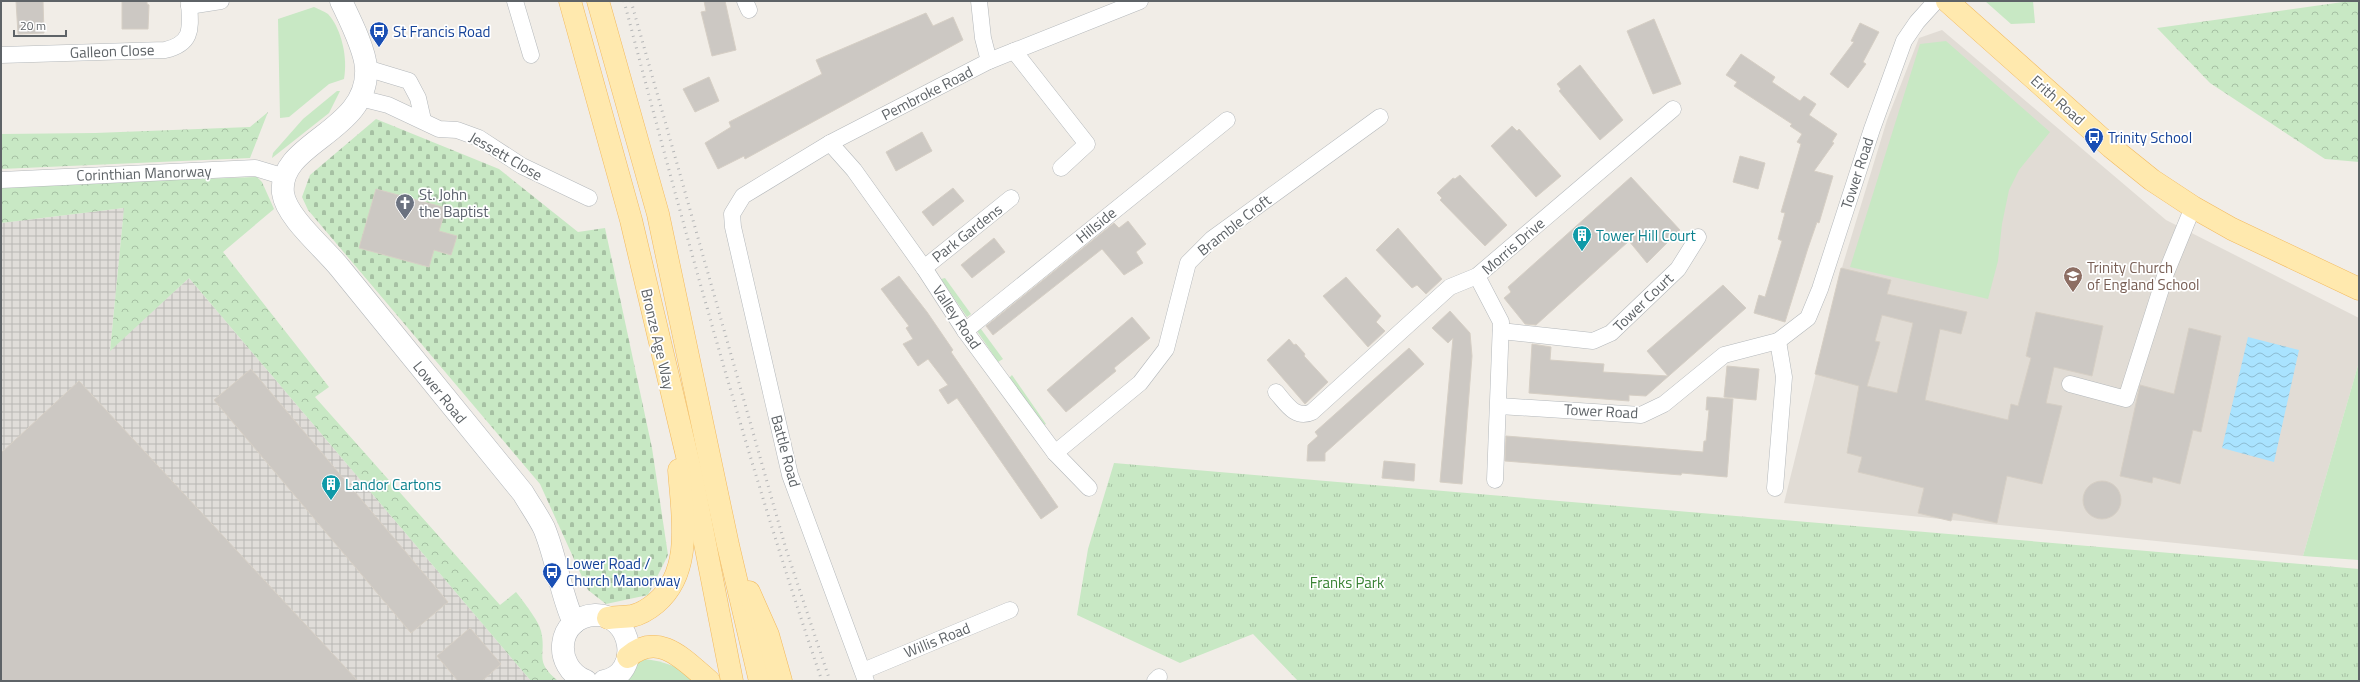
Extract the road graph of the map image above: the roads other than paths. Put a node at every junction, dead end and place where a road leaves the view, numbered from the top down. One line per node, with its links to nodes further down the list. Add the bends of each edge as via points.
1 (221, 1): 10 (street, Galleon Close)
2 (341, 1): 15 (street)
3 (515, 1): 13 (street)
4 (570, 1): 39 (main road, Bronze Age Way, via 631,220)
5 (598, 1): 44 (main road, Bronze Age Way, via 658,214)
6 (979, 1): 14 (street, via 983,38)
7 (1140, 1): 11 (street, Pembroke Road)
8 (1936, 1): 35 (street, Tower Road, via 1904,41 1872,129 1820,290 1808,318)
9 (1946, 1): 27 (main road, Erith Road, via 2111,147 2152,180)
10 (189, 3): 12 (street, Galleon Close, via 191,23 187,37 177,47 165,50)
11 (1014, 51): 14 (street, Pembroke Road); 22 (street, via 1087,144)
12 (1, 55)
13 (532, 55)
14 (989, 61): 21 (street, Pembroke Road)
15 (366, 68): 16 (street); 19 (street, via 409,81 418,98)
16 (360, 98): 19 (street, Jessett Close, via 388,105); 23 (street, via 345,120 298,156)
17 (1673, 109): 31 (street, Morris Drive)
18 (1380, 117): 40 (street, Bramble Croft, via 1212,239 1188,263 1166,349 1140,383)
19 (423, 120): 25 (street, Jessett Close, via 439,129 457,130 479,138 522,166)
20 (1227, 120): 33 (street, Hillside)
21 (830, 143): 28 (street, Pembroke Road, via 743,196); 30 (street, Valley Road, via 854,170)
22 (1061, 168)
23 (285, 177): 24 (street, Corinthian Manorway, via 255,168); 47 (street, Lower Road, via 283,192 287,208 339,266 523,493 544,528 567,608)
24 (1, 180)
25 (589, 198)
26 (1011, 198): 30 (street, Park Gardens)
27 (2193, 207): 32 (main road, Erith Road, via 2232,229); 36 (street, via 2175,250 2126,398)
28 (732, 214): 49 (street, Battle Road, via 790,475)
29 (1698, 238): 34 (street, Tower Court, via 1678,269 1611,333 1593,341)
30 (924, 268): 33 (street, Valley Road)
31 (1477, 276): 34 (street, via 1502,322); 37 (street, Morris Drive, via 1450,287 1312,412 1296,413)
32 (2359, 289)
33 (965, 331): 40 (street, Valley Road)
34 (1501, 331): 38 (street)
35 (1778, 341): 38 (street, Tower Road, via 1724,355 1664,404 1642,415); 43 (street, via 1784,377)
36 (2070, 384)
37 (1276, 392)
38 (1499, 406): 41 (street)
39 (675, 412): 46 (main road, via 683,541 678,574 666,594 650,608 633,616); 53 (main road, Bronze Age Way, via 692,477)
40 (1055, 453): 42 (street, Valley Road)
41 (1495, 480)
42 (1089, 488)
43 (1775, 488)
44 (728, 545): 54 (main road, Bronze Age Way); 55 (main road, via 768,635)
45 (1010, 610): 49 (street, Willis Road)
46 (608, 618): 47 (street, via 595,615); 48 (street, via 618,624 625,633 629,644)
47 (574, 623): 50 (street, via 563,643 563,654 569,670)
48 (628, 657): 51 (street, via 624,668 616,676); 52 (main road, via 638,649 651,646 666,648)
49 (864, 676)
50 (586, 681)
51 (604, 681)
52 (709, 681)
53 (732, 681)
54 (760, 681)
55 (781, 681)

